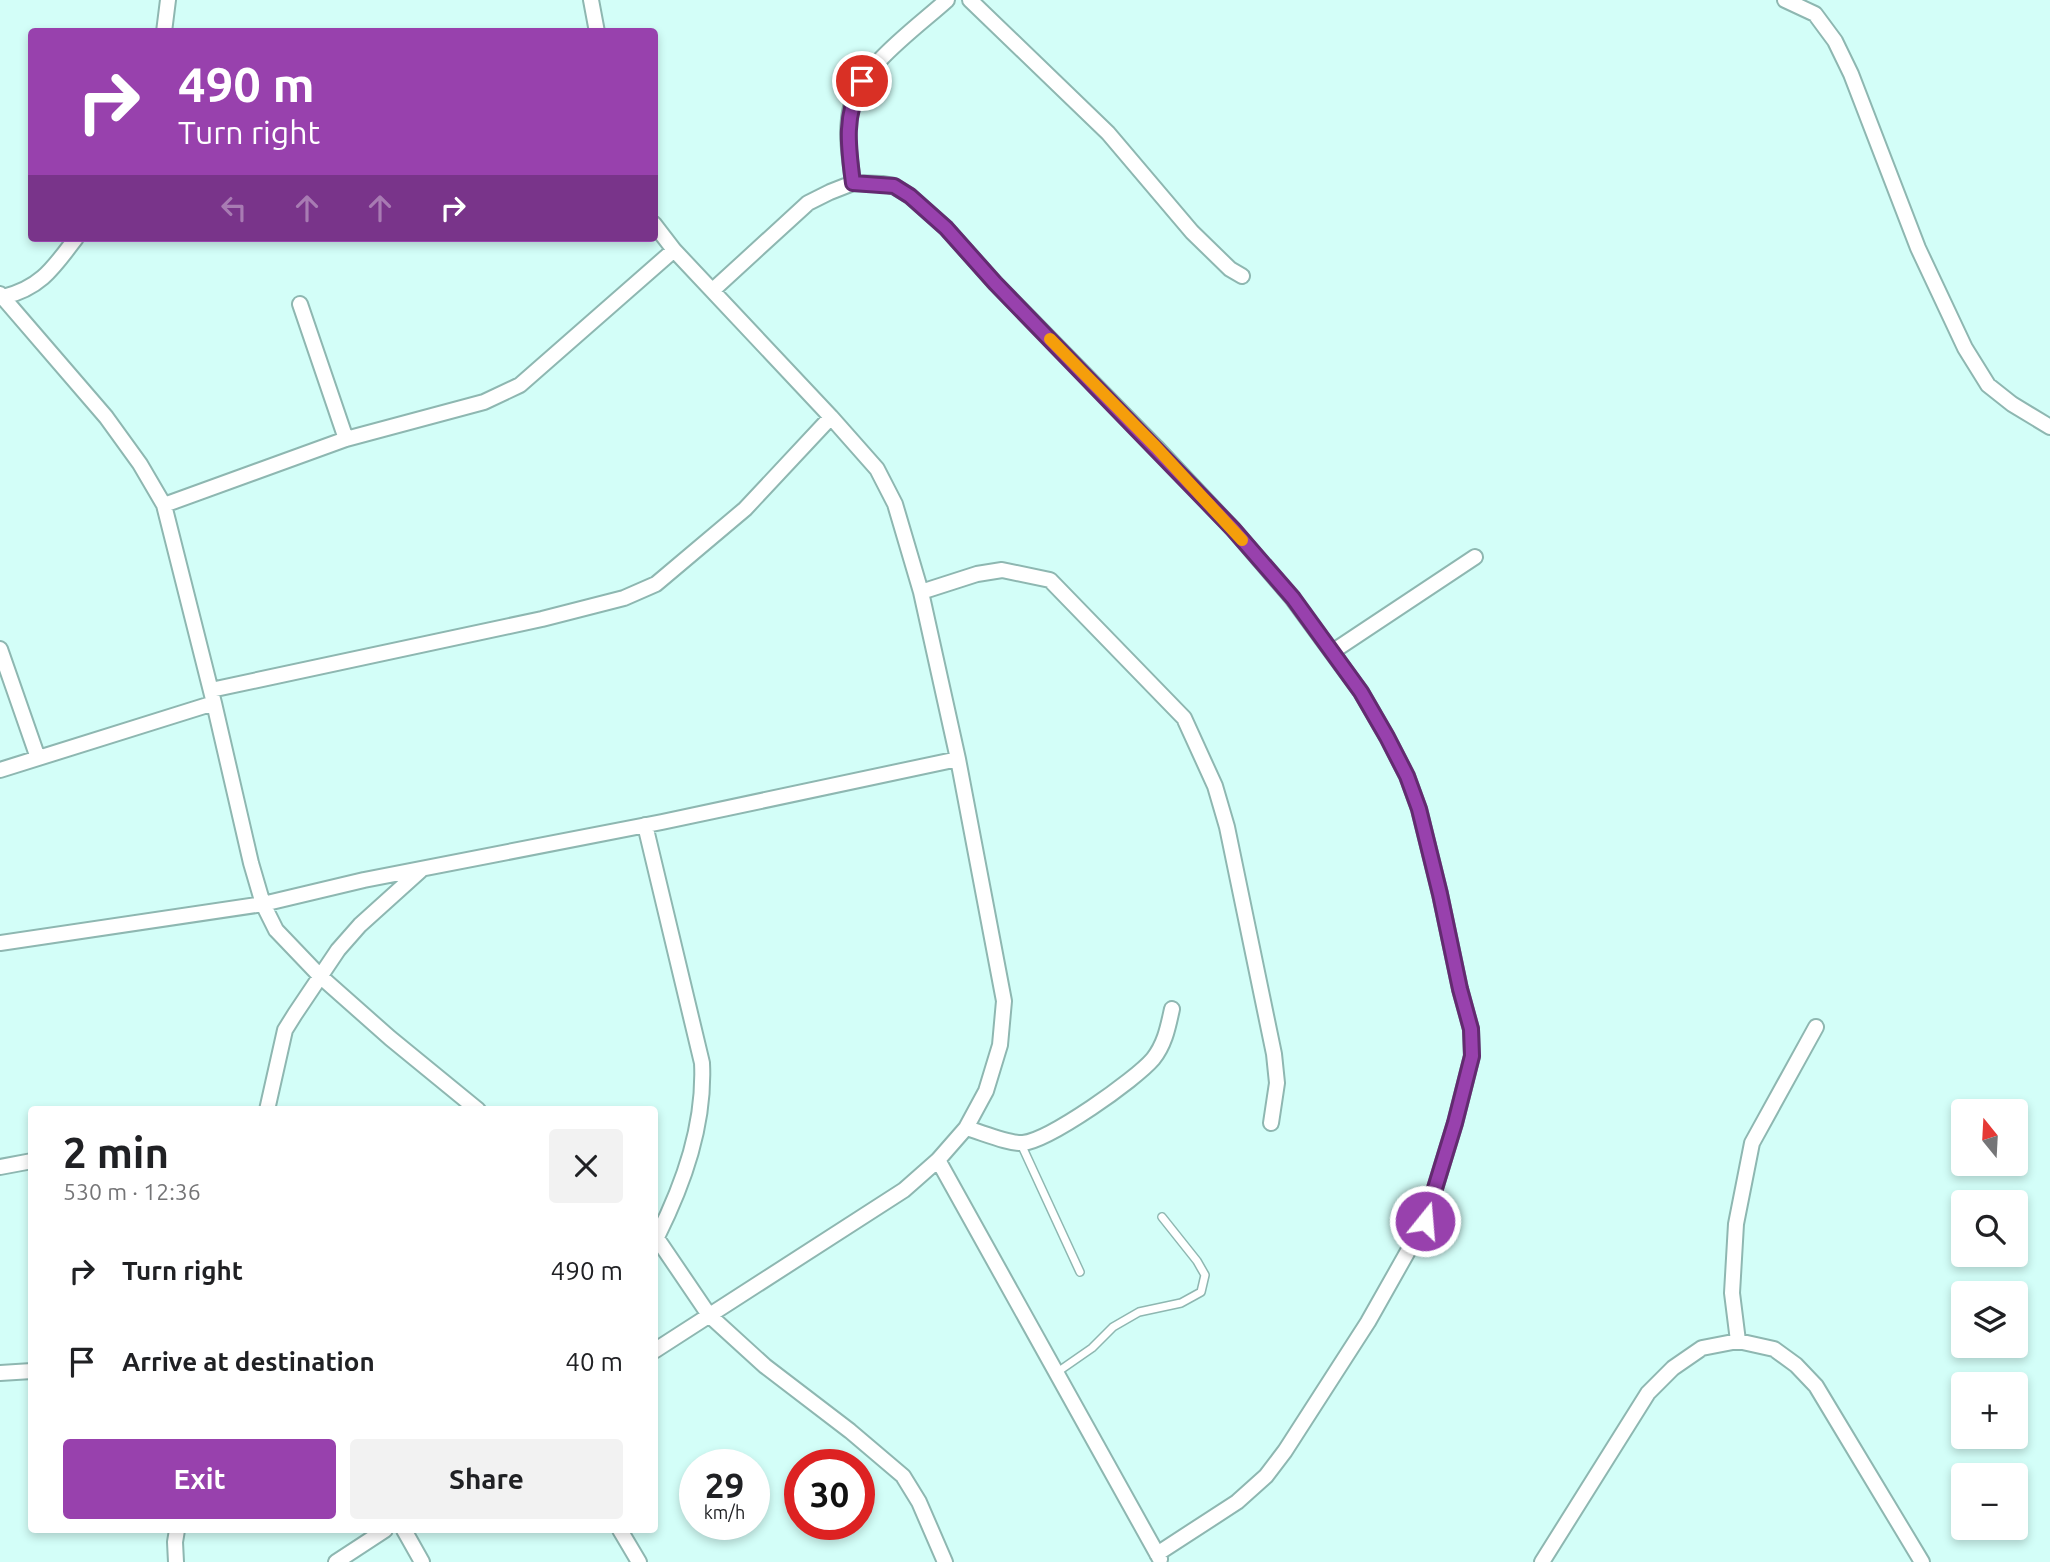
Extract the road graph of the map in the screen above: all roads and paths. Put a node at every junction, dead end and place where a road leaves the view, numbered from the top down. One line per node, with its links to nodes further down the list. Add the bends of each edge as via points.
1 (168, 0): 6 (street)
2 (591, 0): 7 (street)
3 (947, 0): 8 (street, via 872,66 853,98 848,145)
4 (970, 0): 12 (street, via 1108,132 1192,232)
5 (1785, 0): 17 (street, via 1815,14 1835,41 1918,247 1965,348 1989,385)
6 (164, 28)
7 (596, 28)
8 (853, 183): 13 (street, via 808,203); 23 (street, via 894,186 946,228 1233,529)
9 (658, 229): 11 (street)
10 (73, 242): 14 (street, via 47,275 20,293)
11 (674, 250): 13 (street); 18 (street, via 520,385 484,402)
12 (1242, 276)
13 (713, 290): 16 (street)
14 (2, 296): 19 (street, via 106,417)
15 (300, 304): 18 (street)
16 (831, 417): 21 (street, via 888,487); 24 (street, via 745,509 656,584 624,598 542,619)
17 (2050, 427)
18 (346, 439): 19 (street)
19 (164, 505): 24 (street)
20 (1475, 557): 23 (street)
21 (921, 592): 26 (street); 37 (street, via 1002,570 1050,580 1184,719 1215,786 1236,865 1274,1054 1277,1083)
22 (0, 649): 25 (street)
23 (1332, 652): 57 (street, via 1387,737 1419,809 1471,1029 1472,1056 1425,1221 1368,1322 1266,1476 1237,1503)
24 (212, 697): 25 (street); 30 (street)
25 (38, 758): 27 (street)
26 (958, 759): 28 (street); 38 (street, via 1004,1001 1000,1045 986,1091)
27 (0, 770)
28 (645, 825): 29 (street); 44 (street, via 694,1026 703,1090 691,1154)
29 (422, 870): 30 (street); 32 (street, via 360,925)
30 (263, 904): 31 (street); 32 (street, via 276,930)
31 (0, 943)
32 (320, 976): 35 (street, via 285,1030); 36 (street)
33 (1172, 1009): 39 (street, via 1164,1042 1153,1059 1117,1092 1033,1141)
34 (1816, 1027): 48 (street, via 1752,1143 1736,1224 1732,1293)
35 (268, 1106)
36 (473, 1106)
37 (1271, 1123)
38 (966, 1128): 39 (street); 40 (street)
39 (1021, 1143): 46 (lane)
40 (938, 1160): 47 (street, via 904,1190); 52 (street)
41 (28, 1162): 42 (street)
42 (0, 1167)
43 (1162, 1217): 52 (lane, via 1205,1275 1200,1292 1181,1303 1139,1312 1112,1327 1092,1348)
44 (658, 1231)
45 (658, 1238): 47 (street)
46 (1080, 1272)
47 (709, 1315): 49 (street); 62 (street, via 902,1476 919,1502)
48 (1738, 1341): 63 (street, via 1702,1348 1648,1393); 64 (street, via 1774,1349 1816,1386)
49 (658, 1348)
50 (28, 1371): 51 (street)
51 (0, 1373)
52 (1056, 1373): 57 (street)
53 (176, 1533): 58 (street)
54 (380, 1533): 59 (street)
55 (406, 1533): 60 (street)
56 (622, 1533): 61 (street)
57 (1159, 1558)
58 (176, 1562)
59 (336, 1562)
60 (422, 1562)
61 (639, 1562)
62 (945, 1562)
63 (1542, 1562)
64 (1922, 1562)

